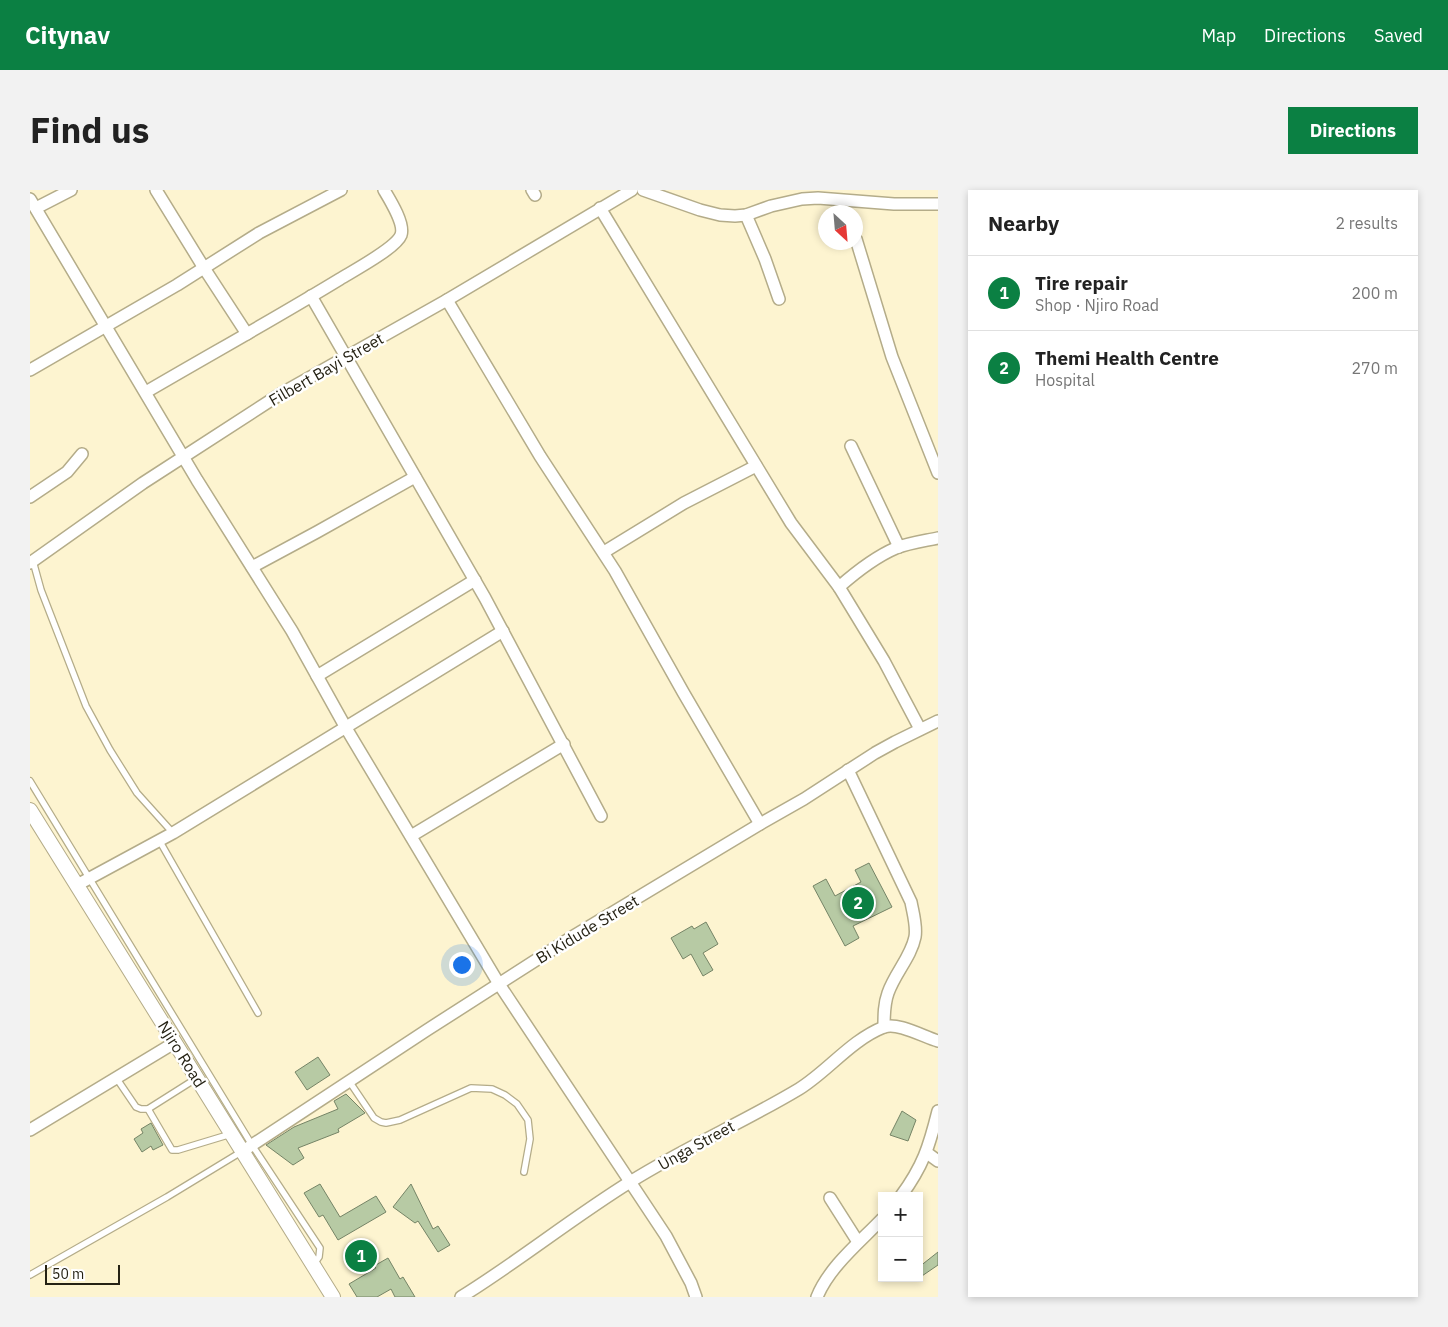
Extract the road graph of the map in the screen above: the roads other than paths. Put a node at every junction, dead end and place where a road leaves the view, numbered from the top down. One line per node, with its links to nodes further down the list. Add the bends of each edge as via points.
1 (71, 190): 9 (street)
2 (156, 190): 15 (street)
3 (341, 190): 15 (street, via 259,233)
4 (384, 190): 16 (street, via 402,229 397,242)
5 (632, 190): 12 (street, Filbert Bayi Street)
6 (643, 190): 13 (street, via 720,215)
7 (802, 194): 8 (street); 13 (street)
8 (845, 200): 10 (street); 11 (street)
9 (33, 204): 19 (street)
10 (938, 204)
11 (846, 205)
12 (600, 208): 18 (street, Filbert Bayi Street); 27 (street)
13 (746, 215): 17 (street)
14 (859, 250): 28 (street, via 892,357)
15 (204, 268): 19 (street); 20 (street)
16 (311, 296): 20 (street); 21 (street)
17 (778, 299)
18 (447, 300): 21 (street, Filbert Bayi Street); 33 (street, via 540,456)
19 (106, 326): 22 (street); 23 (street)
20 (248, 334): 23 (street)
21 (346, 356): 26 (street, Filbert Bayi Street); 29 (street)
22 (30, 370)
23 (146, 392): 26 (street)
24 (851, 446): 32 (street)
25 (82, 454): 30 (street, via 67,472)
26 (184, 457): 34 (street, Filbert Bayi Street); 35 (street)
27 (756, 466): 33 (street, via 684,503); 37 (street, via 791,523)
28 (938, 473)
29 (415, 477): 35 (street); 36 (street)
30 (30, 497)
31 (938, 538): 32 (street)
32 (898, 547): 37 (street, via 856,572)
33 (604, 552): 48 (street)
34 (31, 562): 49 (lane, via 86,706 137,793)
35 (252, 567): 39 (street)
36 (475, 580): 38 (street); 39 (street)
37 (839, 587): 42 (street)
38 (503, 631): 41 (street); 43 (street)
39 (317, 676): 41 (street)
40 (938, 721): 42 (street, Bi Kidude Street)
41 (346, 728): 49 (street); 50 (street)
42 (920, 729): 44 (street, Bi Kidude Street)
43 (564, 744): 47 (street); 50 (street)
44 (848, 770): 48 (street, Bi Kidude Street, via 804,800); 55 (street, via 914,916 916,934 888,992)
45 (30, 781): 52 (lane)
46 (30, 810): 52 (street, Njiro Road)
47 (601, 816)
48 (760, 824): 53 (street, Bi Kidude Street)
49 (173, 833): 51 (street)
50 (411, 836): 53 (street)
51 (159, 840): 52 (street); 54 (lane)
52 (83, 882): 57 (street, Njiro Road); 65 (lane)
53 (499, 984): 60 (street, Bi Kidude Street); 69 (street)
54 (258, 1013)
55 (884, 1027): 56 (street, via 900,1026); 69 (street, Unga Street, via 802,1087)
56 (938, 1041)
57 (174, 1043): 58 (street, Njiro Road); 59 (street)
58 (197, 1078): 61 (lane); 64 (street, Njiro Road)
59 (117, 1079): 61 (lane, via 136,1107); 63 (street)
60 (349, 1081): 65 (street, Bi Kidude Street); 68 (lane, via 374,1118 386,1124 471,1088 492,1089 505,1095 517,1104 528,1120 530,1139)
61 (148, 1109): 64 (lane, via 172,1150)
62 (938, 1111): 66 (street)
63 (30, 1130)
64 (232, 1134): 65 (street, Njiro Road)
65 (248, 1148): 74 (lane); 75 (street, Njiro Road)
66 (927, 1153): 67 (street); 70 (street)
67 (938, 1161)
68 (524, 1172)
69 (631, 1181): 76 (street, Unga Street); 77 (street, via 666,1236)
70 (903, 1192)
71 (830, 1198): 73 (street)
72 (878, 1223): 73 (street)
73 (858, 1242): 78 (street)
74 (30, 1275)
75 (333, 1297)
76 (462, 1297)
77 (696, 1297)
78 (817, 1297)

